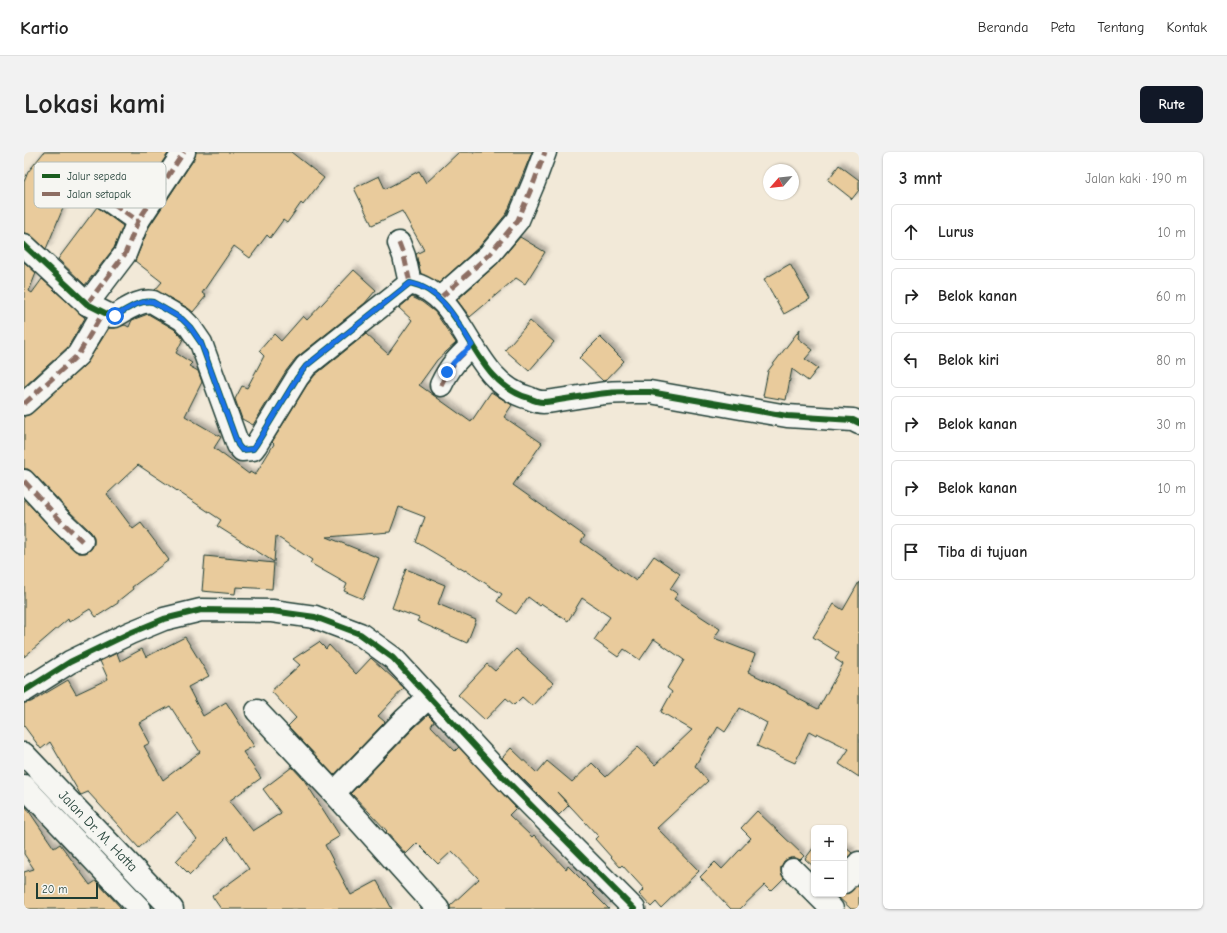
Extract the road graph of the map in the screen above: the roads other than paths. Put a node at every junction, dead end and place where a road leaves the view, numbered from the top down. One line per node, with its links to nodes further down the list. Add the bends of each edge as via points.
1 (184, 152): 3 (street)
2 (545, 152): 10 (street, via 518,220 489,255)
3 (166, 179)
4 (119, 208): 6 (street)
5 (147, 208): 6 (street)
6 (138, 222): 11 (street, via 125,254)
7 (399, 244): 9 (street)
8 (24, 245): 11 (street)
9 (410, 283): 10 (street, via 418,284); 11 (street, via 306,366 256,445 248,450 242,450 238,445 201,343 182,319 148,301 115,316)
10 (440, 298): 12 (street)
11 (95, 309): 14 (street, via 78,355)
12 (472, 345): 13 (street, via 454,362); 15 (street, via 491,374 508,389 543,402 599,394 650,392 787,416 854,420)
13 (441, 385)
14 (24, 404)
15 (859, 423)
16 (24, 481): 17 (street)
17 (82, 541)
18 (24, 691): 19 (street, via 70,662 130,633 164,619 201,610 272,611 315,617 360,634 393,658)
19 (429, 696): 23 (street); 31 (street, via 500,774)
20 (257, 711): 23 (street)
21 (24, 754): 29 (street, Jalan Dr. M. Hatta)
22 (24, 786): 28 (street, Jalan Dr. M. Hatta)
23 (334, 793): 30 (street)
24 (859, 863): 26 (street)
25 (793, 870): 27 (street)
26 (847, 878)
27 (825, 898)
28 (140, 909)
29 (172, 909)
30 (438, 909)
31 (634, 909)

